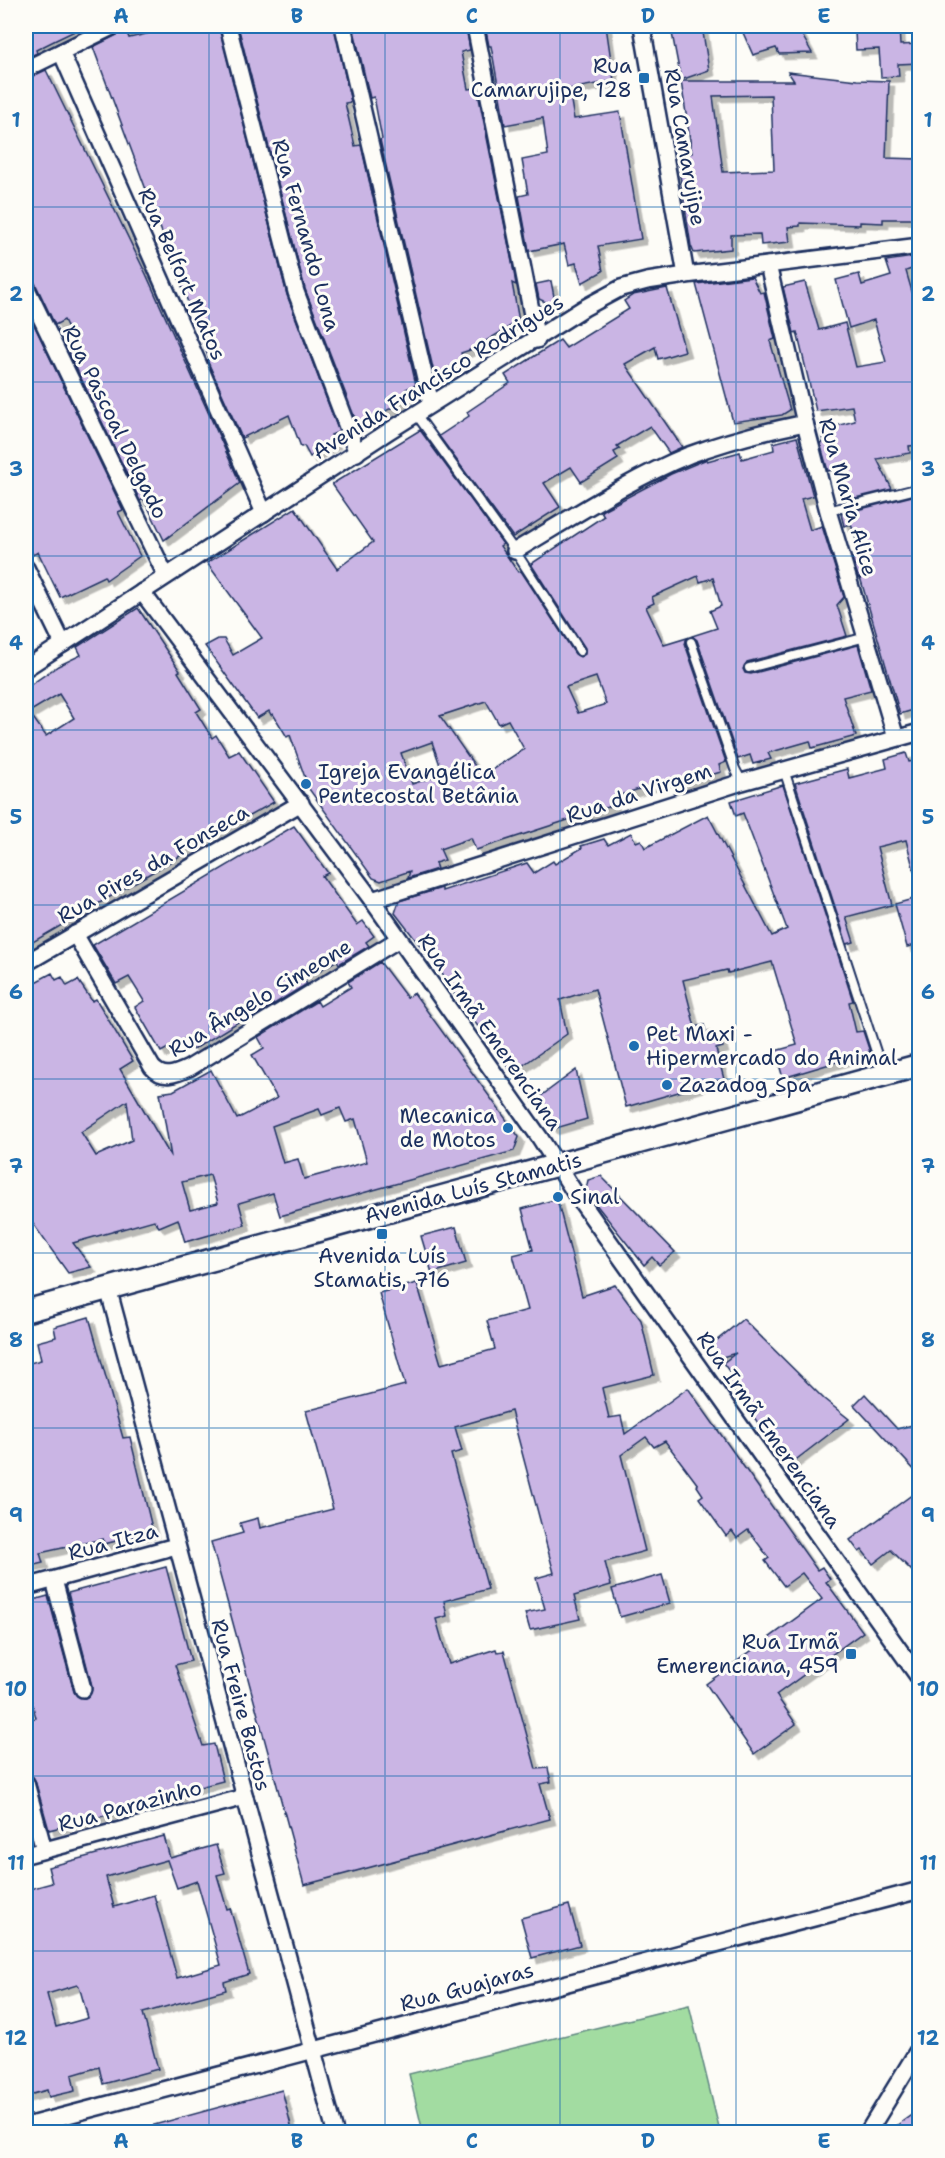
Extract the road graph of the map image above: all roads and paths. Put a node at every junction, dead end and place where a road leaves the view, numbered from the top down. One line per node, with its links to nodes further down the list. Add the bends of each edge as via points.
1 (114, 26): 6 (street)
2 (228, 26): 16 (street, Rua Fernando Lona, via 296,292)
3 (343, 26): 13 (street)
4 (475, 26): 12 (street)
5 (642, 26): 10 (street, Rua Camarujipe)
6 (61, 52): 7 (street); 19 (street, Rua Belfort Matos)
7 (26, 69)
8 (920, 246): 9 (street, Avenida Francisco Rodrigues)
9 (768, 265): 10 (street, Avenida Francisco Rodrigues); 15 (street, Rua Maria Alice)
10 (686, 275): 12 (street, Avenida Francisco Rodrigues, via 621,288)
11 (26, 286): 22 (street, Rua Pascoal Delgado)
12 (537, 340): 13 (street, Avenida Francisco Rodrigues)
13 (431, 404): 14 (street, Avenida Francisco Rodrigues)
14 (416, 414): 16 (street, Avenida Francisco Rodrigues); 20 (lane)
15 (805, 423): 18 (street, Rua Maria Alice); 20 (street, via 746,436 688,456 614,492)
16 (357, 453): 19 (street, Avenida Francisco Rodrigues)
17 (920, 488): 18 (lane)
18 (828, 511): 24 (street, Rua Maria Alice)
19 (264, 513): 22 (street, Avenida Francisco Rodrigues)
20 (515, 551): 27 (lane)
21 (26, 568): 26 (street)
22 (166, 576): 23 (street, Avenida Francisco Rodrigues)
23 (142, 592): 26 (street, Avenida Francisco Rodrigues); 34 (street, Rua Irmã Emerenciana)
24 (866, 637): 29 (lane); 31 (street, Rua Maria Alice)
25 (691, 642): 33 (lane)
26 (63, 644): 28 (street, Avenida Francisco Rodrigues)
27 (580, 651)
28 (26, 668)
29 (749, 668)
30 (920, 732): 31 (street, Rua da Virgem)
31 (896, 738): 32 (street, Rua da Virgem)
32 (784, 770): 33 (street, Rua da Virgem); 40 (lane)
33 (742, 782): 35 (street, Rua da Virgem)
34 (301, 803): 35 (street, Rua Irmã Emerenciana); 36 (street, Rua Pires da Fonseca)
35 (372, 900): 37 (street, Rua Irmã Emerenciana)
36 (75, 934): 37 (street, Rua Ângelo Simeone, via 152,1067 164,1076 189,1068); 38 (street, Rua Pires da Fonseca)
37 (399, 939): 41 (street, Rua Irmã Emerenciana)
38 (26, 963)
39 (920, 1065): 40 (main road, Avenida Luís Stamatis)
40 (884, 1075): 41 (main road, Avenida Luís Stamatis)
41 (556, 1165): 42 (main road, Avenida Luís Stamatis); 47 (street, Rua Irmã Emerenciana)
42 (108, 1288): 43 (main road, Avenida Luís Stamatis); 44 (street, Rua Freire Bastos)
43 (26, 1311)
44 (176, 1546): 45 (street, Rua Itza); 50 (street, Rua Freire Bastos)
45 (54, 1580): 46 (street, Rua Itza); 48 (street)
46 (26, 1584)
47 (920, 1679)
48 (83, 1689)
49 (26, 1783): 51 (street)
50 (245, 1797): 51 (street, Rua Parazinho); 55 (street, Rua Freire Bastos)
51 (44, 1850): 52 (street, Rua Parazinho)
52 (26, 1855)
53 (920, 1890): 55 (street, Rua Guajaras)
54 (920, 2048): 59 (street)
55 (312, 2049): 57 (street, Rua Guajaras); 58 (street, Rua Freire Bastos)
56 (26, 2126): 57 (street, Rua Guajaras)
57 (43, 2127)
58 (334, 2133)
59 (868, 2133)

